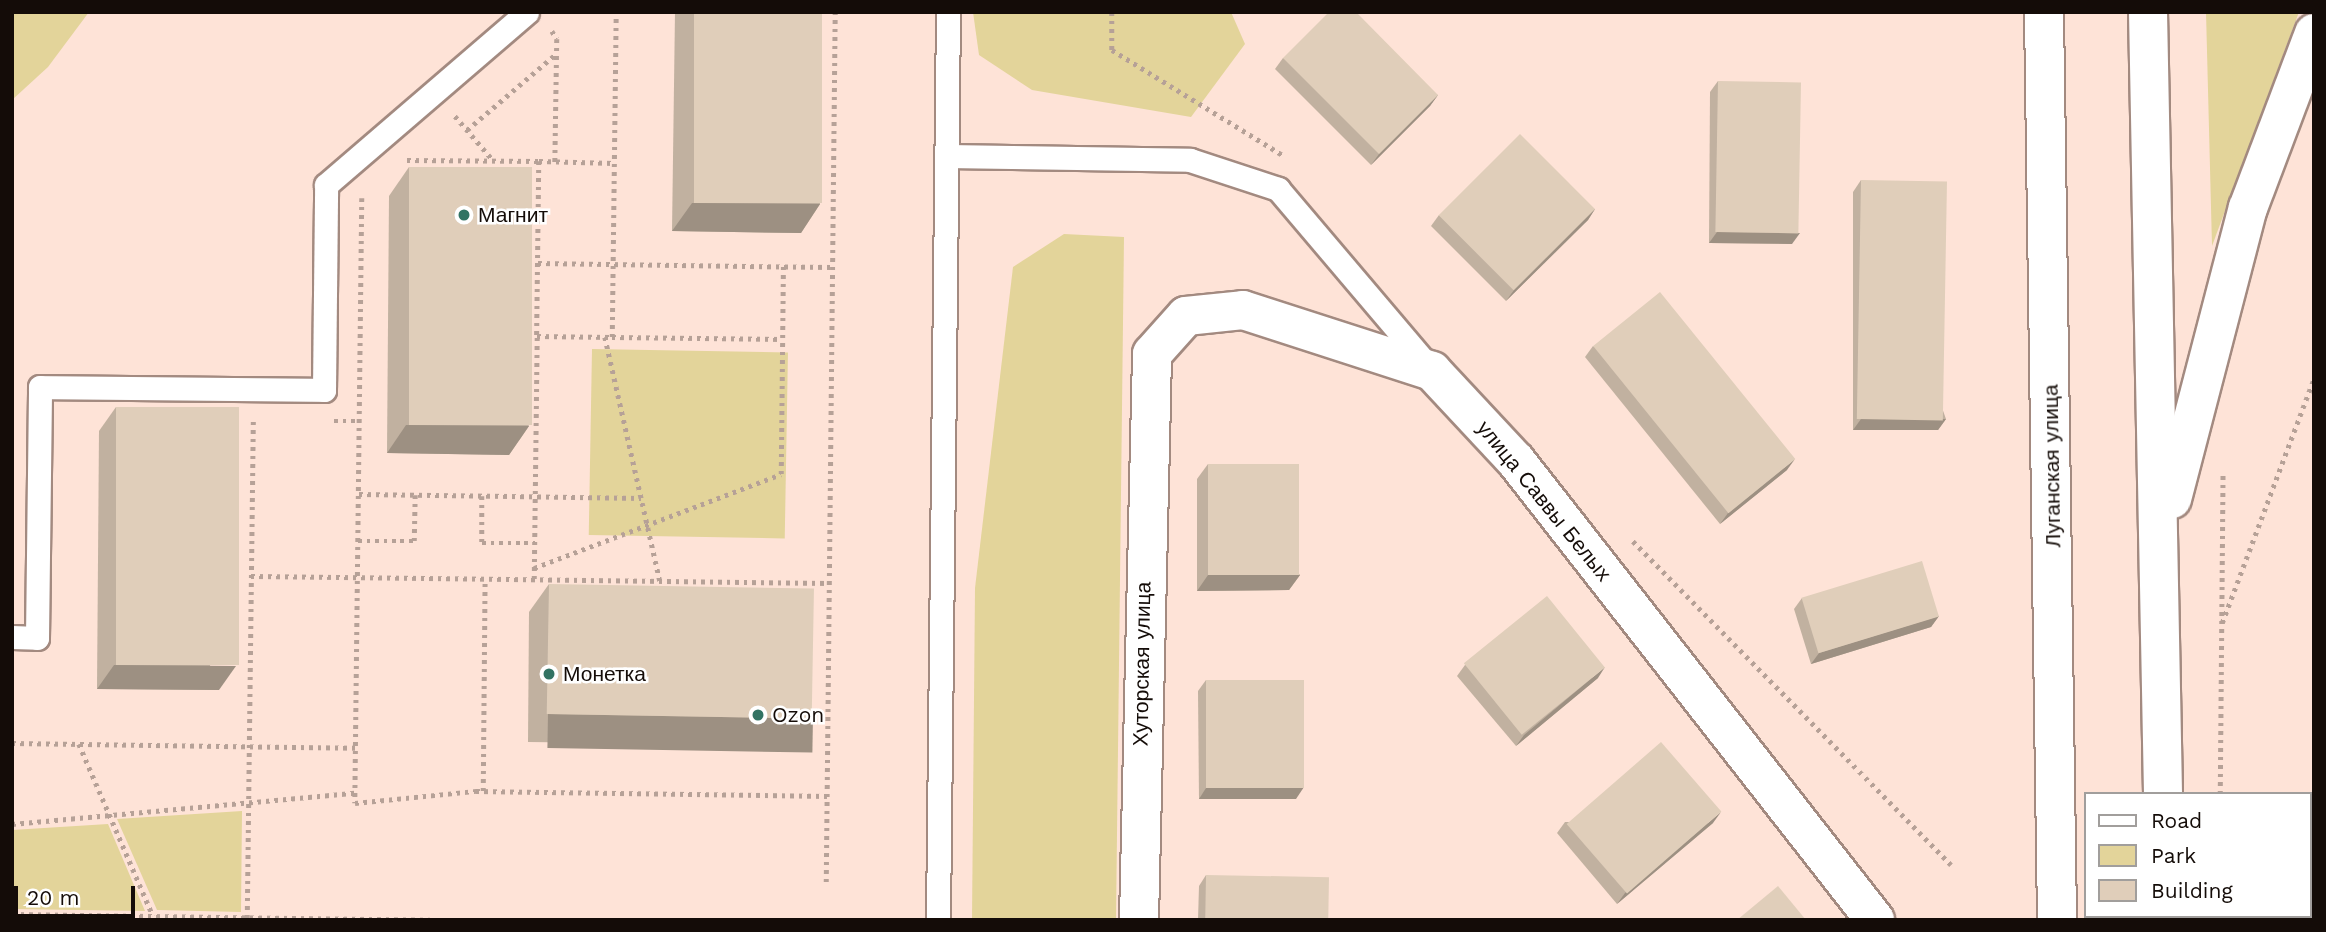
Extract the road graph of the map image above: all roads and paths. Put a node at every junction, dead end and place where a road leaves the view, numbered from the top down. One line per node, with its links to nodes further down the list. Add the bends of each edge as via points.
1 (527, 12): 11 (lane)
2 (616, 12): 18 (path)
3 (835, 12): 23 (path)
4 (948, 12): 14 (lane)
5 (2016, 12): 19 (main road, via 2030,66)
6 (2044, 12): 19 (main road, Луганская улица)
7 (2148, 12): 40 (main road)
8 (548, 26): 10 (path)
9 (2314, 33): 40 (main road, via 2248,208)
10 (557, 53): 12 (path); 17 (path)
11 (434, 91): 12 (path); 13 (lane)
12 (467, 130): 15 (path)
13 (362, 156): 15 (path); 29 (lane, via 326,185 324,390); 31 (path)
14 (947, 156): 27 (lane, via 1190,160 1278,189); 69 (lane)
15 (494, 161): 16 (path)
16 (539, 161): 17 (path); 20 (path)
17 (555, 162): 18 (path)
18 (614, 163): 21 (path)
19 (2047, 211): 72 (main road, Луганская улица)
20 (538, 262): 21 (path); 24 (path)
21 (613, 263): 22 (path); 25 (path)
22 (783, 266): 23 (path); 26 (path)
23 (832, 267): 48 (path)
24 (537, 336): 25 (path); 34 (path)
25 (609, 337): 26 (path); 35 (path)
26 (782, 340): 36 (path, via 781,474)
27 (1432, 371): 30 (main road, улица Саввы Белых, via 1243,310 1186,317 1152,354); 71 (main road, улица Саввы Белых, via 1516,461)
28 (2314, 378): 49 (path)
29 (253, 390): 43 (path); 50 (lane, via 40,387 37,638)
30 (1146, 408): 70 (main road, Хуторская улица)
31 (358, 494): 32 (path); 38 (path)
32 (415, 495): 33 (path); 38 (path, via 414,541)
33 (482, 496): 34 (path); 39 (path, via 482,543)
34 (535, 496): 35 (path); 39 (path)
35 (641, 498): 36 (path)
36 (647, 525): 42 (path); 47 (path)
37 (1630, 539): 63 (path)
38 (358, 541): 44 (path)
39 (535, 543): 42 (path)
40 (2160, 545): 56 (main road)
41 (2220, 545): 49 (path)
42 (534, 568): 46 (path)
43 (251, 576): 44 (path); 53 (path)
44 (357, 577): 45 (path); 54 (path)
45 (485, 579): 46 (path); 55 (path)
46 (534, 579): 47 (path)
47 (660, 581): 48 (path)
48 (829, 583): 59 (path)
49 (2220, 626): 57 (path)
50 (12, 637)
51 (12, 743): 52 (path)
52 (79, 744): 53 (path); 61 (path)
53 (249, 746): 54 (path); 60 (path)
54 (356, 748): 58 (path)
55 (483, 791): 58 (path, via 355,803); 59 (path)
56 (2163, 792)
57 (2220, 792)
58 (355, 793): 60 (path)
59 (827, 796): 64 (path)
60 (248, 803): 61 (path); 67 (path)
61 (110, 815): 62 (path); 66 (path)
62 (12, 824)
63 (1951, 865)
64 (826, 882)
65 (12, 915): 66 (path)
66 (153, 916): 67 (path)
67 (247, 918): 68 (path)
68 (430, 920)
69 (939, 920)
70 (1139, 920)
71 (1875, 920)
72 (2057, 920)

